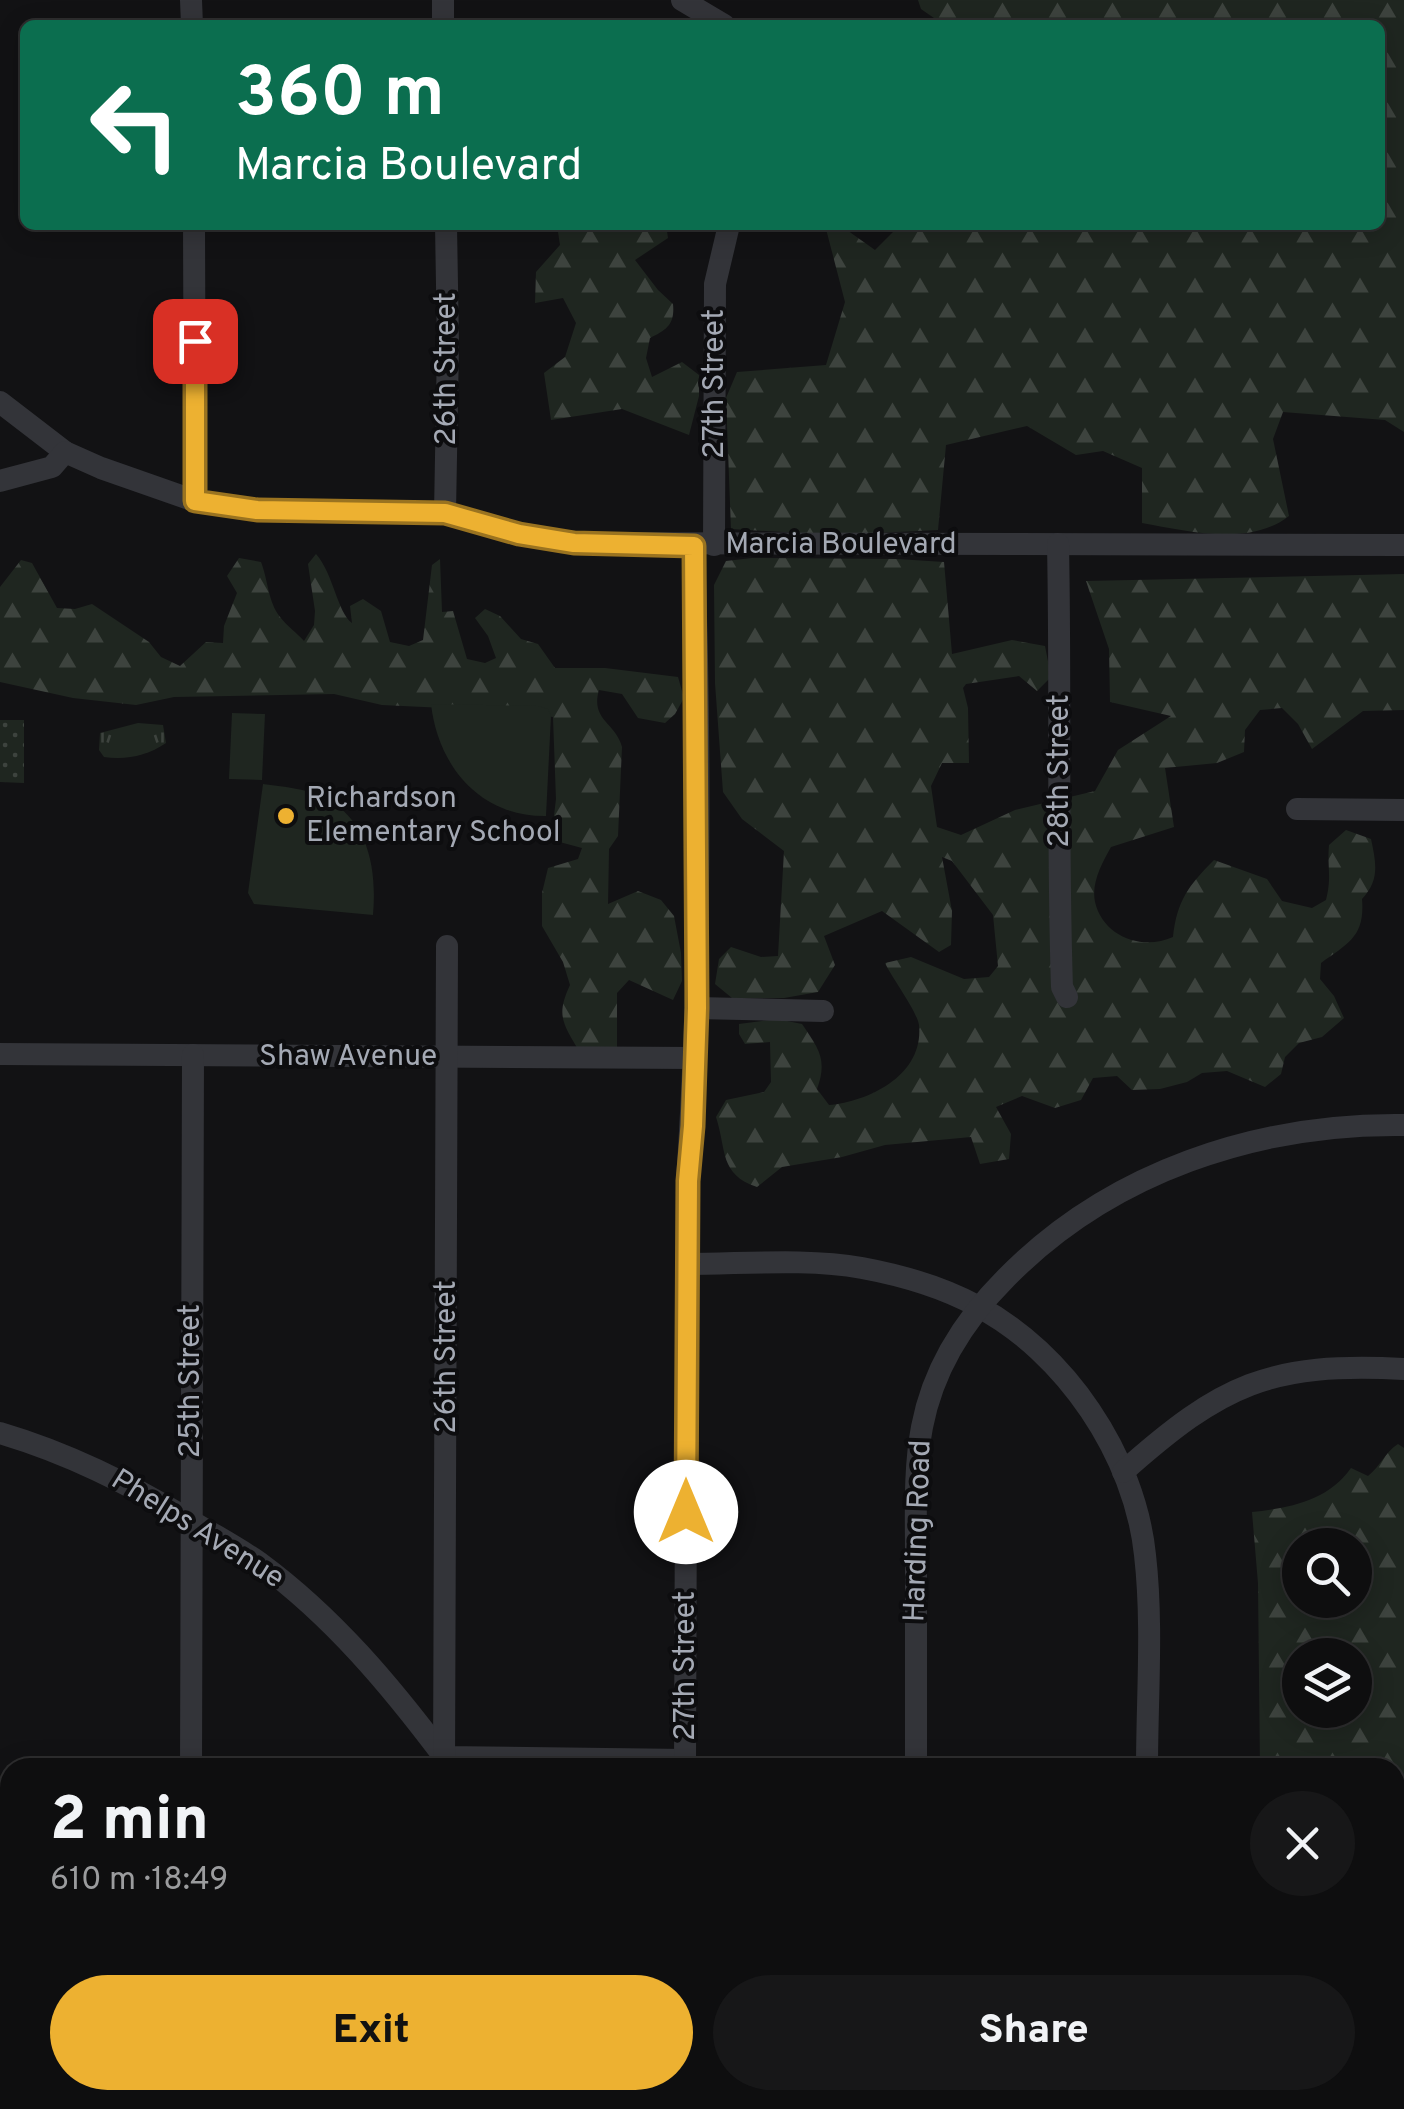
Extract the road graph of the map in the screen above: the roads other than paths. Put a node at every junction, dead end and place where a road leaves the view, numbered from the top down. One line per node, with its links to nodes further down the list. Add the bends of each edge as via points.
1 (682, 0): 2 (street)
2 (714, 13)
3 (194, 230): 9 (street)
4 (446, 230): 10 (street, 26th Street)
5 (727, 230): 12 (street, 27th Street, via 715,284)
6 (0, 402): 7 (street, Marcia Boulevard)
7 (65, 452): 8 (street, via 52,466); 9 (street, Marcia Boulevard)
8 (0, 481)
9 (195, 501): 10 (street, Marcia Boulevard, via 257,510)
10 (445, 513): 12 (street, Marcia Boulevard, via 574,543)
11 (1058, 544): 12 (street, Marcia Boulevard); 13 (street, Marcia Boulevard); 17 (street, 28th Street, via 1059,909)
12 (704, 545): 18 (street, 27th Street)
13 (1404, 545)
14 (1297, 809): 15 (street)
15 (1404, 810)
16 (447, 946): 22 (street, 26th Street)
17 (1067, 998)
18 (697, 1008): 19 (street); 23 (street, 27th Street)
19 (824, 1011)
20 (0, 1054): 21 (street, Shaw Avenue)
21 (193, 1055): 22 (street, Shaw Avenue); 30 (street, 25th Street)
22 (449, 1057): 23 (street, Shaw Avenue); 33 (street, 26th Street)
23 (696, 1058): 25 (street, 27th Street)
24 (1404, 1126): 26 (street, Harding Road, via 1272,1136 1147,1178 1036,1249)
25 (687, 1264): 26 (street, via 856,1267); 34 (street, 27th Street)
26 (978, 1306): 29 (street, via 1037,1349 1076,1391); 35 (street, Harding Road, via 945,1358 922,1427)
27 (1404, 1370): 29 (street, via 1328,1368 1260,1380 1202,1407)
28 (0, 1433): 30 (street, Phelps Avenue, via 122,1480)
29 (1122, 1472): 36 (street, via 1145,1554)
30 (191, 1521): 31 (street, 25th Street); 32 (street, Phelps Avenue, via 259,1562 335,1627 409,1710)
31 (190, 1758)
32 (441, 1758)
33 (444, 1758)
34 (685, 1758)
35 (916, 1758)
36 (1147, 1758)

